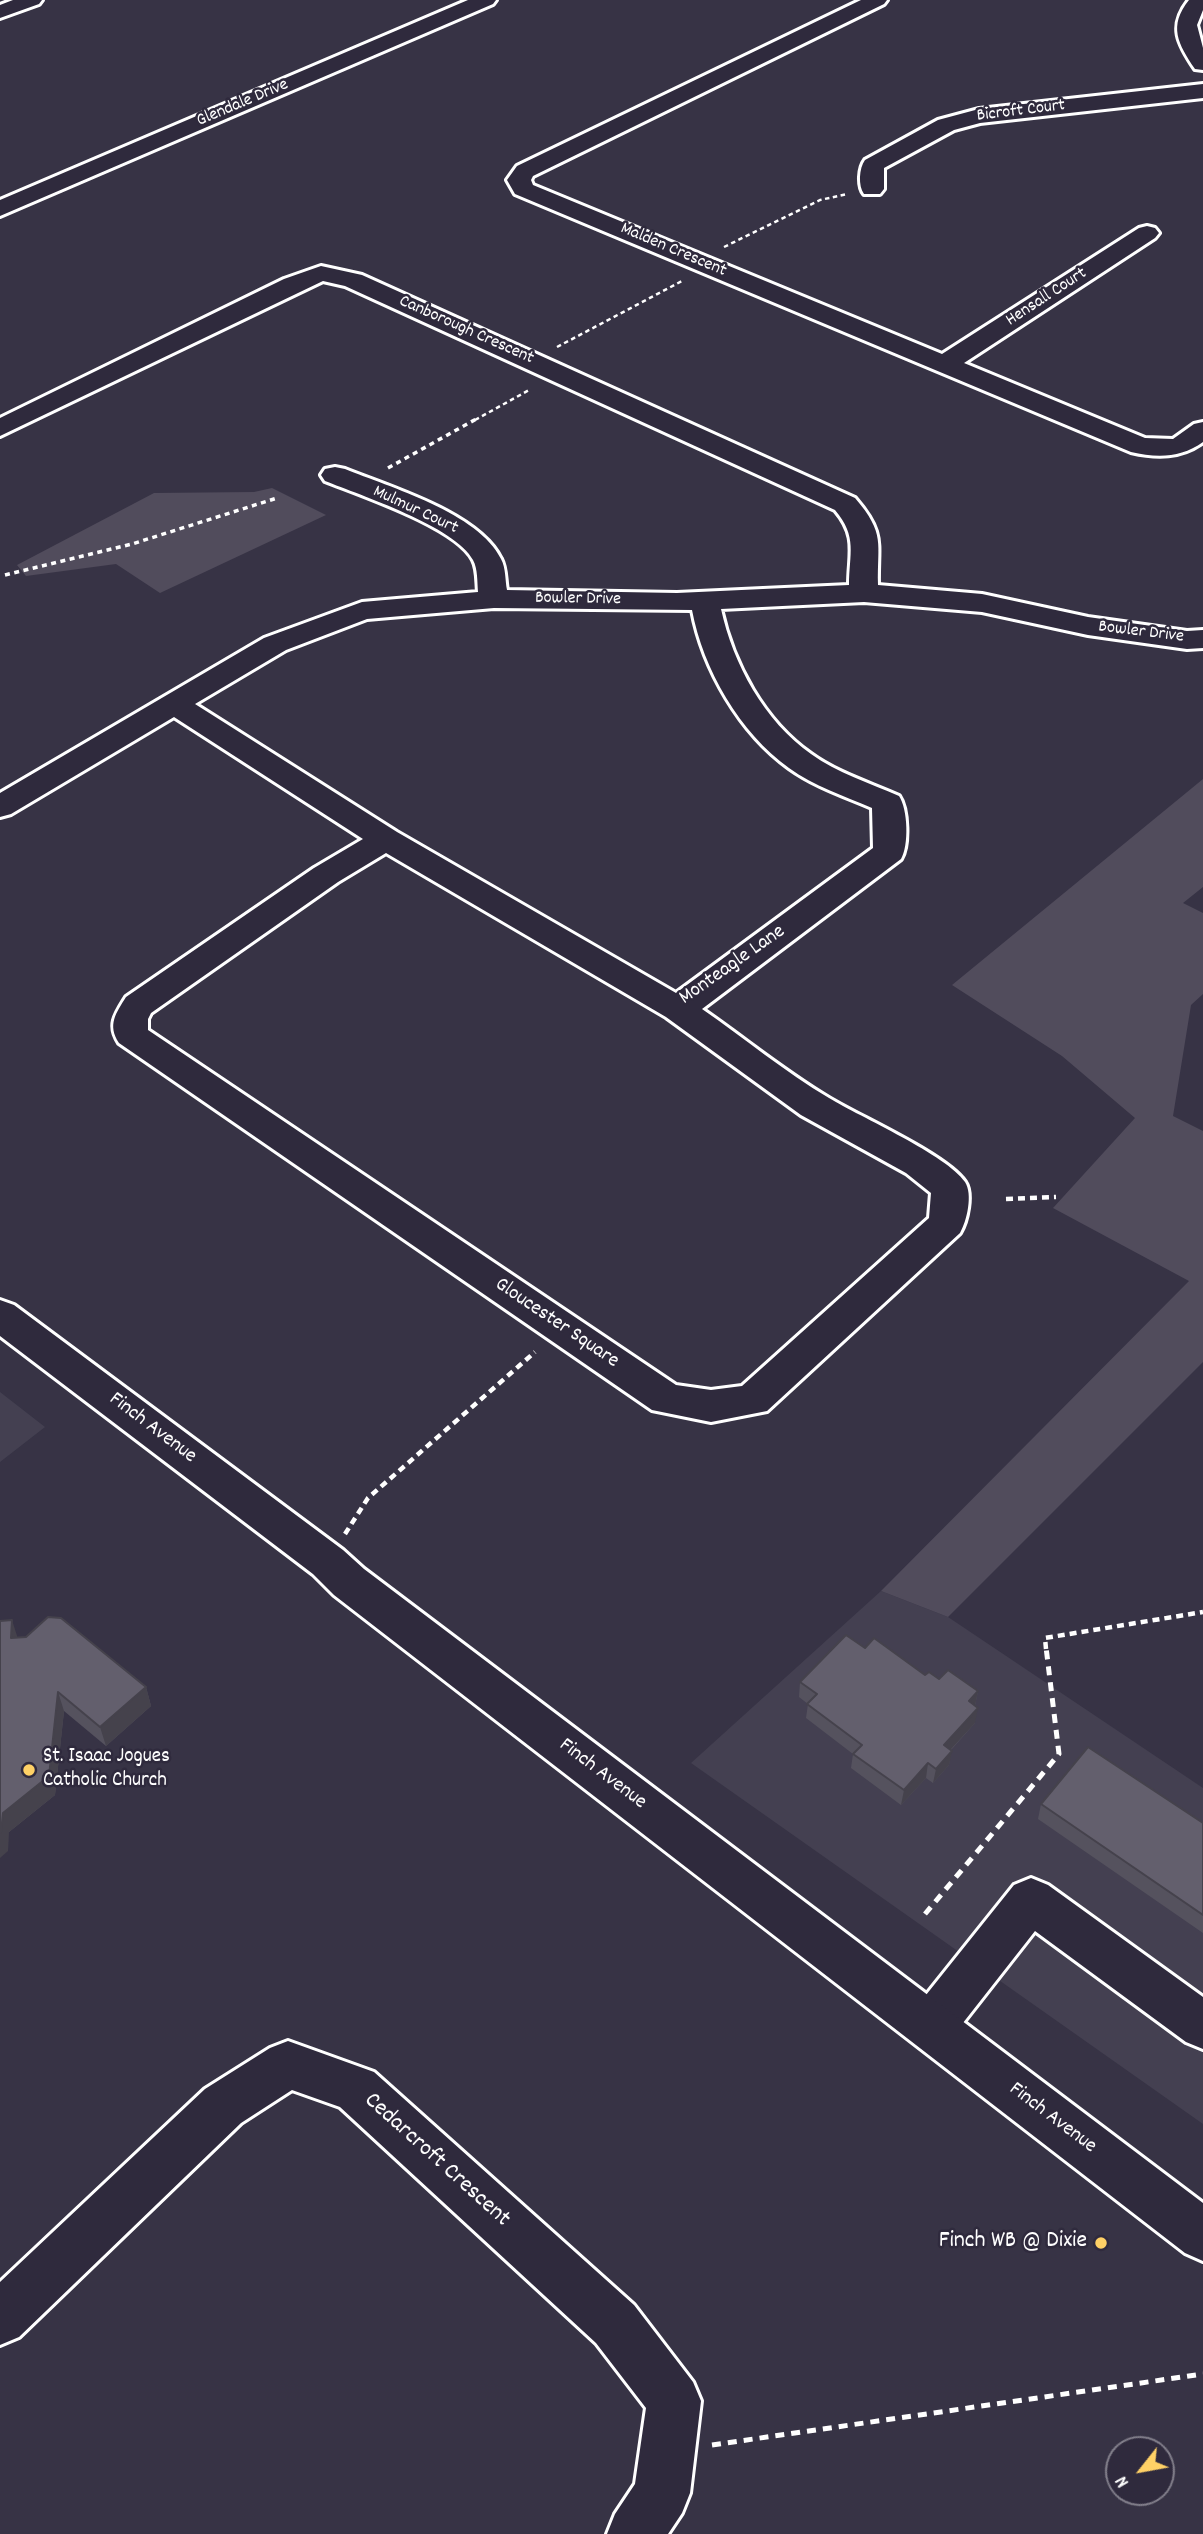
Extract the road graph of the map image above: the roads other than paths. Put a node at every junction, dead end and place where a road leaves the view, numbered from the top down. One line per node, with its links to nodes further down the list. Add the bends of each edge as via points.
1 (32, 0): 5 (street)
2 (486, 0): 9 (street, Glendale Drive)
3 (877, 0): 11 (street, Malden Crescent, via 525,171 519,180 523,189)
4 (1200, 0): 6 (street, via 1186,25 1187,43)
5 (0, 12)
6 (1203, 64)
7 (1203, 91): 8 (street, Bicroft Court, via 989,114 946,125 873,165)
8 (872, 189)
9 (0, 209)
10 (1147, 233): 11 (street, Hensall Court)
11 (946, 363): 13 (street, Malden Crescent, via 1141,446 1179,447)
12 (0, 428): 15 (street, Canborough Crescent, via 321,273 354,280 845,504 860,520 866,541)
13 (1203, 430)
14 (335, 475): 16 (street, Mulmur Court, via 472,538 488,559)
15 (864, 593): 17 (street, Bowler Drive); 18 (street, Bowler Drive, via 982,603 1088,626)
16 (494, 599): 17 (street, Bowler Drive); 19 (street, Bowler Drive, via 362,611 275,644)
17 (705, 601): 22 (street, Monteagle Lane, via 707,619 756,719 800,761 888,803 888,852)
18 (1203, 639)
19 (174, 704): 20 (street, Bowler Drive); 21 (street, Monteagle Lane)
20 (0, 807)
21 (386, 839): 22 (street, Monteagle Lane); 22 (street, Gloucester Square, via 138,1005 130,1019 131,1035 666,1399 711,1406 753,1400 947,1223 950,1188 919,1164 814,1106)
22 (678, 1009)
23 (0, 1315): 24 (street, Finch Avenue)
24 (931, 2026): 25 (street, via 1031,1900); 26 (street, Finch Avenue)
25 (1203, 2026)
26 (1203, 2235)
27 (0, 2318): 28 (street, Cedarcroft Crescent, via 223,2106 288,2065 356,2089 615,2324 674,2401 662,2493)
28 (635, 2534)

